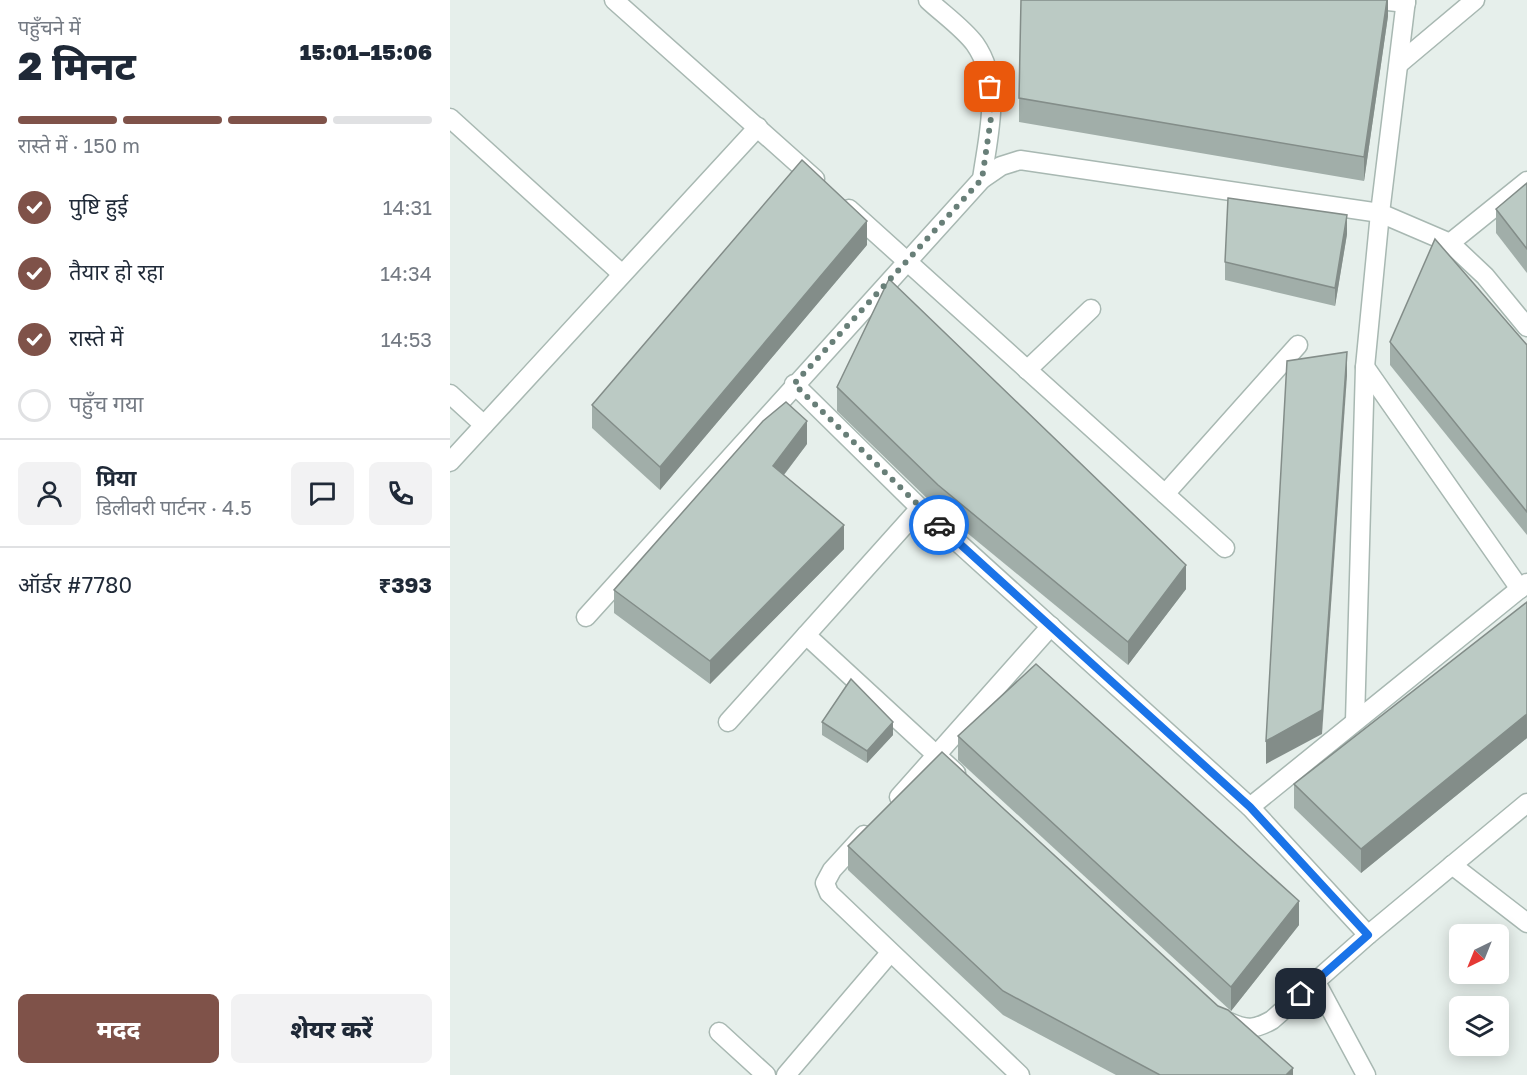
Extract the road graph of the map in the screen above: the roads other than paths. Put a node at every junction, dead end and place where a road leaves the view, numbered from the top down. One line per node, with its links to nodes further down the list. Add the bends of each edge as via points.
1 (614, 0): 8 (street)
2 (928, 0): 9 (street, via 974,43 987,65 992,111)
3 (1379, 0): 5 (street)
4 (1475, 0): 6 (street)
5 (1406, 2): 6 (street)
6 (1400, 63): 11 (street)
7 (450, 118): 14 (street)
8 (758, 127): 13 (street); 14 (street)
9 (982, 179): 11 (street, via 1001,166 1020,160); 13 (street)
10 (1527, 181): 12 (street)
11 (1380, 213): 12 (street); 18 (street)
12 (1450, 243): 16 (street, via 1485,276)
13 (906, 260): 19 (street); 20 (street)
14 (622, 274): 22 (street)
15 (1090, 309): 19 (street)
16 (1527, 327)
17 (1298, 345): 24 (street)
18 (1365, 367): 27 (street); 31 (street)
19 (1027, 370): 24 (street)
20 (794, 384): 25 (street); 28 (street)
21 (450, 394): 22 (street)
22 (484, 425): 23 (street)
23 (450, 462)
24 (1165, 494): 26 (street)
25 (920, 508): 29 (street); 30 (street)
26 (1225, 548)
27 (1523, 586): 31 (street)
28 (586, 617)
29 (1051, 627): 33 (street); 36 (street)
30 (806, 635): 32 (street); 33 (street)
31 (1355, 721): 36 (street)
32 (728, 722)
33 (937, 755): 34 (street); 40 (street, via 832,870 825,883 838,904)
34 (972, 788)
35 (1527, 803): 37 (street)
36 (1250, 807): 39 (street)
37 (1452, 865): 38 (street); 39 (street)
38 (1527, 923)
39 (1368, 935): 41 (street)
40 (890, 953): 45 (street); 46 (street)
41 (1316, 982): 42 (street, via 1257,1028 1247,1030); 47 (street)
42 (1217, 1012)
43 (719, 1032): 44 (street)
44 (766, 1075)
45 (786, 1075)
46 (1020, 1075)
47 (1366, 1075)

